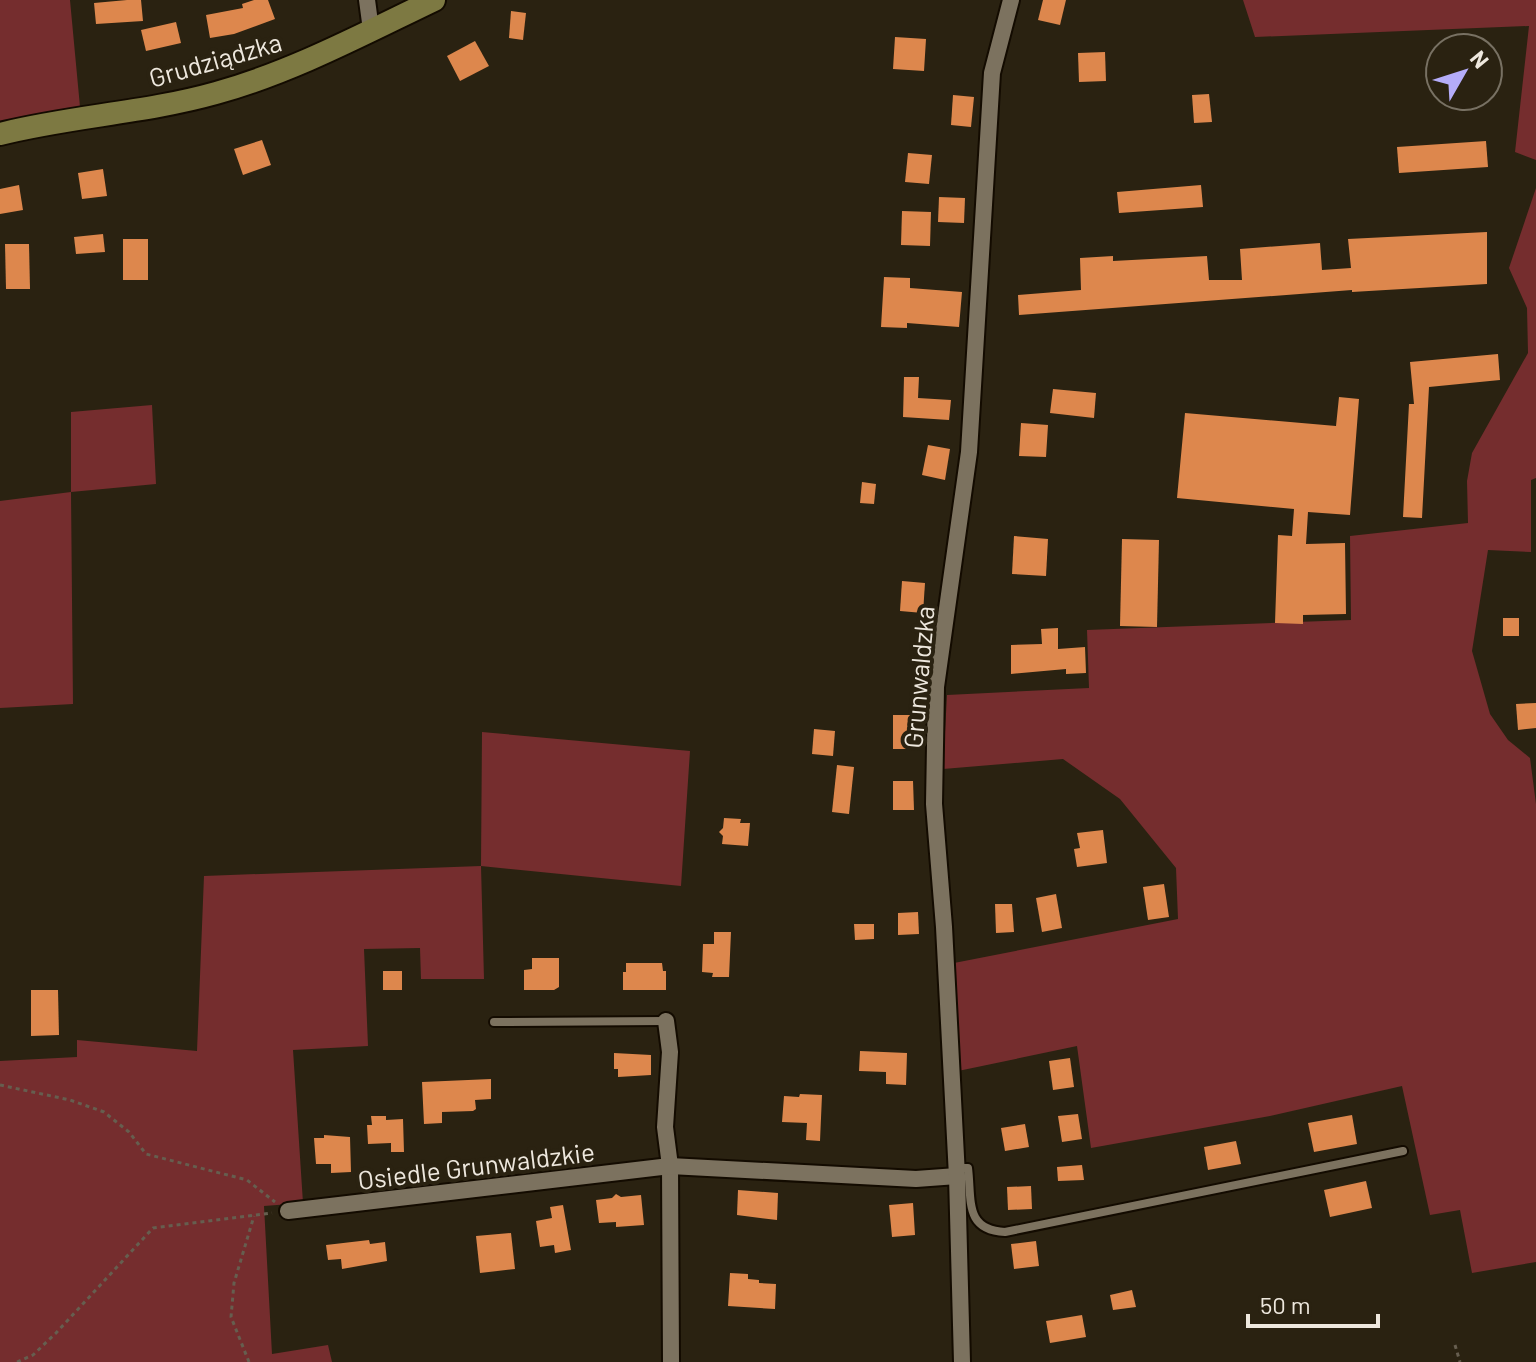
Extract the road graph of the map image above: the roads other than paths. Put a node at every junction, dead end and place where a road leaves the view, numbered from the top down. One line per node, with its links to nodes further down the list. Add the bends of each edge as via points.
1 (367, 0): 4 (street)
2 (434, 0): 4 (street, Grudziądzka)
3 (1011, 0): 10 (street, Grunwaldzka, via 992,73 969,452 936,687 934,804)
4 (371, 30): 5 (street, Grudziądzka, via 289,68 214,94)
5 (0, 134)
6 (666, 1021): 7 (lane); 9 (street)
7 (494, 1022)
8 (1403, 1151): 10 (lane, via 1005,1232 979,1225 973,1216 968,1168)
9 (670, 1166): 10 (street, Osiedle Grunwaldzkie, via 916,1179); 11 (street, Osiedle Grunwaldzkie); 12 (street)
10 (957, 1172): 13 (street, Grunwaldzka)
11 (288, 1211)
12 (671, 1362)
13 (962, 1362)

